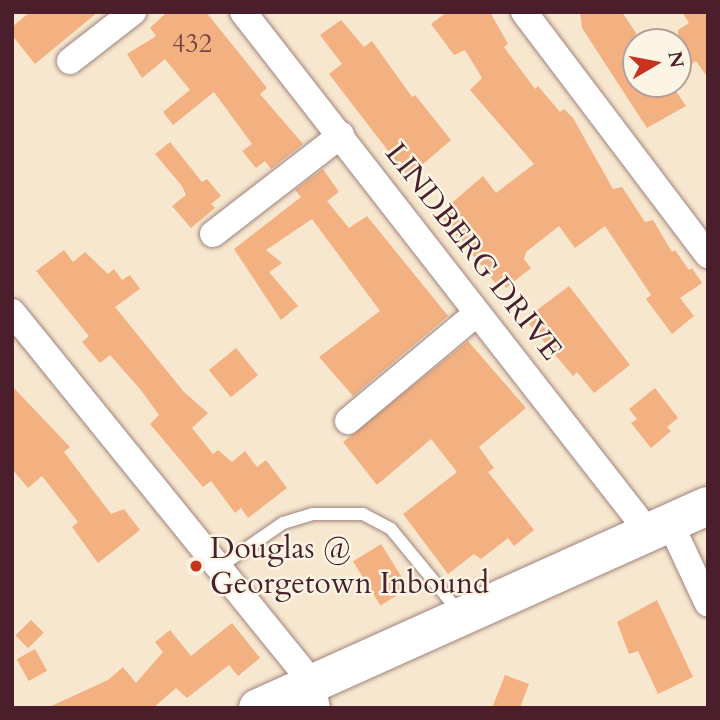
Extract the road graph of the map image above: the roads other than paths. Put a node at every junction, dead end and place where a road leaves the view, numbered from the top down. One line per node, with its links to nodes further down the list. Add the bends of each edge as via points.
1 (133, 12): 4 (street)
2 (243, 12): 5 (street, LINDBERG DRIVE)
3 (524, 12): 7 (street)
4 (70, 61)
5 (341, 135): 6 (street); 9 (street, LINDBERG DRIVE)
6 (213, 234)
7 (708, 255)
8 (12, 312): 13 (street)
9 (477, 313): 10 (street); 12 (street, LINDBERG DRIVE)
10 (348, 421)
11 (708, 506): 12 (main road)
12 (659, 528): 14 (street, LINDBERG DRIVE); 15 (main road)
13 (217, 568): 15 (lane, via 283,523 313,514 363,514 391,529); 16 (street)
14 (708, 604)
15 (462, 615): 16 (main road)
16 (314, 695): 17 (main road)
17 (258, 708)

